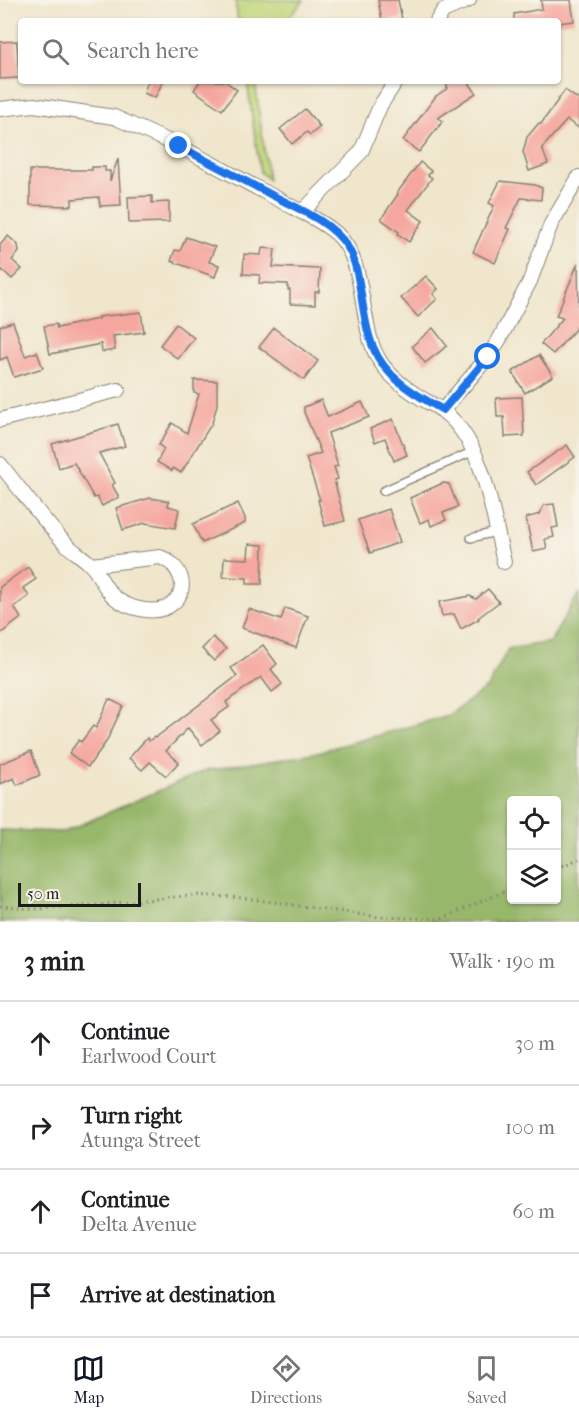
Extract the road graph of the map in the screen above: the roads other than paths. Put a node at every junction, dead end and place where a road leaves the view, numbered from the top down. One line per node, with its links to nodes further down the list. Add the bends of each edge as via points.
1 (469, 0): 2 (street)
2 (439, 11)
3 (394, 84): 6 (street, via 360,153)
4 (0, 109): 6 (street, via 34,105 114,117 179,146)
5 (579, 177): 8 (street, via 551,224 530,281 499,340)
6 (302, 212): 8 (street, via 328,227 347,246 378,358 407,389)
7 (118, 390): 9 (street)
8 (443, 410): 10 (street, via 457,423)
9 (0, 420)
10 (474, 451): 12 (lane); 13 (street)
11 (0, 464): 16 (street, via 63,541)
12 (383, 491)
13 (496, 532): 14 (lane); 15 (street)
14 (471, 538)
15 (504, 562)
16 (91, 565): 16 (street, via 160,556 181,575 181,593 171,606 163,609 138,608 114,597)

